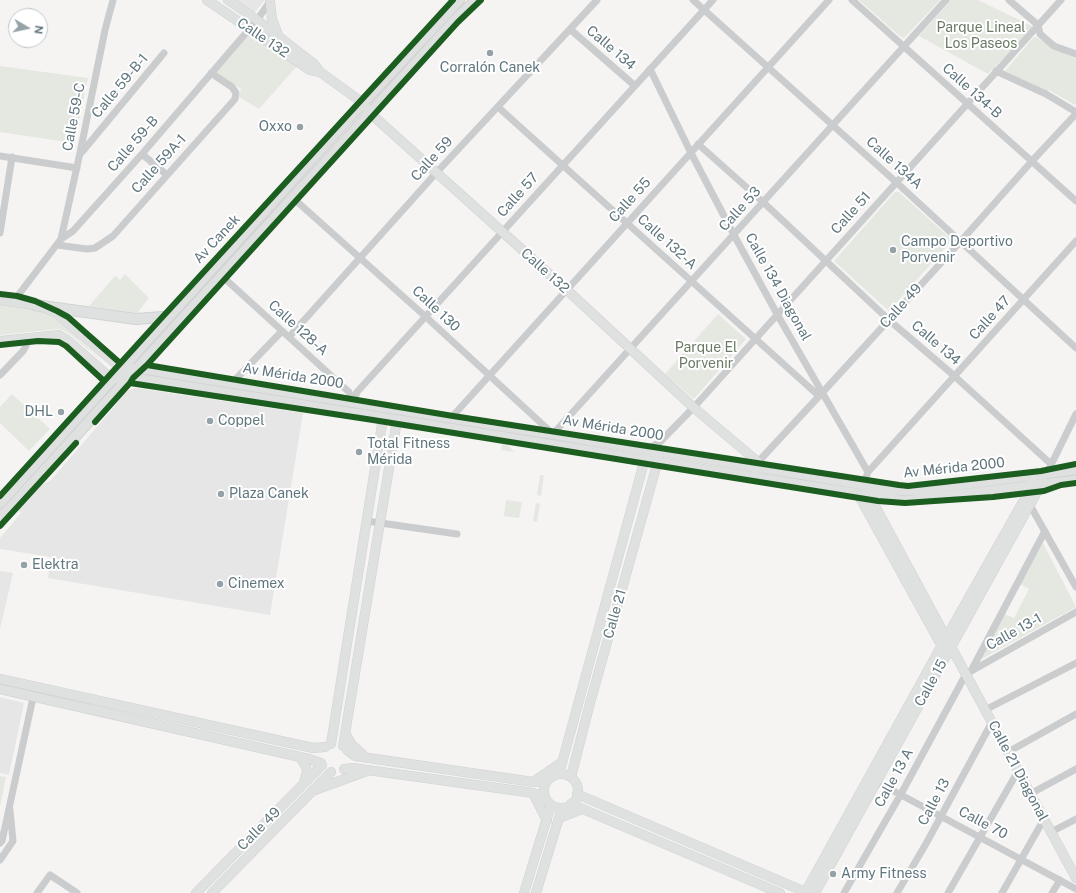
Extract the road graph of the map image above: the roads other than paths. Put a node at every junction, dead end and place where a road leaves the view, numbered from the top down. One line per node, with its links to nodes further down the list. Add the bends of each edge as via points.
1 (113, 0): 40 (street, Calle 59-C)
2 (207, 0): 18 (street, Calle 132)
3 (228, 0): 16 (street, Calle 132)
4 (270, 0): 16 (street, Calle 59-B); 20 (street, via 272,19)
5 (459, 0): 29 (main road)
6 (476, 0): 31 (main road)
7 (597, 0): 19 (street, Calle 59)
8 (693, 0): 15 (street, Calle 134A)
9 (713, 0): 15 (street, Calle 57)
10 (829, 0): 24 (street, Calle 55)
11 (852, 0): 21 (street, Calle 134-B)
12 (946, 0): 21 (street, Calle 53)
13 (1009, 0): 17 (street)
14 (1061, 0): 17 (street, Calle 51)
15 (704, 10): 24 (street, Calle 134A); 25 (street, Calle 57)
16 (257, 20): 18 (street, Calle 59-B); 20 (street, Calle 132)
17 (1038, 25): 23 (street, via 1040,34 1054,46); 26 (street, Calle 51)
18 (249, 28): 27 (street, Calle 132, via 310,70); 28 (street, Calle 59-B)
19 (570, 29): 30 (street, Calle 134); 34 (street, Calle 59)
20 (279, 37): 27 (street, Calle 132, via 314,64)
21 (904, 46): 33 (street, Calle 134-B); 37 (street, Calle 53)
22 (164, 53): 40 (street, Calle 59-B-1)
23 (1076, 54)
24 (769, 67): 37 (street, Calle 134A); 38 (street, Calle 55)
25 (650, 69): 30 (street, Calle 57); 41 (street, Calle 134 Diagonal)
26 (996, 71): 33 (street, Calle 51); 35 (street, via 1046,94)
27 (320, 72): 32 (street, Calle 132)
28 (211, 73): 42 (street, Calle 59-B); 50 (street, Calle 59A-1, via 232,86 236,92 235,99)
29 (386, 80): 31 (street); 32 (main road)
30 (635, 86): 47 (street, Calle 57)
31 (394, 87): 36 (main road)
32 (363, 103): 36 (street, Calle 132); 39 (main road)
33 (966, 104): 46 (street, Calle 134-B); 51 (street, Calle 51)
34 (498, 107): 47 (street, Calle 132-A); 49 (street, Calle 59)
35 (1076, 113): 46 (street, Calle 49)
36 (370, 114): 43 (main road); 49 (street, Calle 132)
37 (832, 125): 51 (street, Calle 134A); 53 (street, Calle 53)
38 (698, 144): 41 (street, Calle 55); 53 (street, Calle 134)
39 (324, 146): 43 (street); 73 (main road)
40 (80, 153): 48 (street, Calle 59-C)
41 (691, 153): 55 (street, Calle 55); 58 (street, Calle 134 Diagonal)
42 (142, 154): 50 (street); 61 (street, Calle 59-B, via 74,230)
43 (333, 154): 52 (main road)
44 (0, 156): 45 (street)
45 (12, 158): 48 (street); 57 (street)
46 (1032, 161): 54 (street, Calle 134-B); 59 (street, Calle 49)
47 (563, 166): 55 (street, Calle 132-A); 56 (street, Calle 57)
48 (77, 168): 61 (street, Calle 59-C)
49 (437, 172): 56 (street, Calle 132); 62 (street, Calle 59)
50 (167, 175): 61 (street, Calle 59A-1, via 113,236 94,248 87,249)
51 (896, 182): 59 (street, Calle 134A); 63 (street, Calle 51)
52 (293, 198): 62 (street, Calle 130); 64 (main road)
53 (763, 202): 58 (street, Calle 53); 63 (street, Calle 134)
54 (1076, 202)
55 (627, 224): 65 (street, Calle 132-A); 66 (street, Calle 55)
56 (503, 232): 66 (street, Calle 132); 72 (street, Calle 57)
57 (0, 233)
58 (734, 235): 65 (street, Calle 53); 71 (street, Calle 134 Diagonal)
59 (961, 241): 67 (street, Calle 134A); 74 (street, Calle 49)
60 (1076, 241): 67 (street, Calle 47)
61 (59, 242): 69 (street, Calle 59-B)
62 (361, 258): 72 (street, Calle 130); 76 (street, Calle 59)
63 (826, 260): 71 (street, Calle 51); 74 (street, Calle 134)
64 (222, 276): 75 (street, Calle 128-A); 83 (main road)
65 (692, 282): 78 (street, Calle 132-A); 81 (street, Calle 53)
66 (567, 290): 81 (street, Calle 132); 85 (street, Calle 55)
67 (1024, 299): 80 (street, Calle 134A); 86 (street, Calle 47)
68 (0, 300): 69 (street)
69 (13, 302): 70 (street)
70 (34, 305): 73 (main road, via 136,319); 82 (street, via 56,314)
71 (778, 314): 78 (street, Calle 51); 90 (street, Calle 134 Diagonal)
72 (426, 317): 85 (street, Calle 130); 91 (street, Calle 57, via 357,392)
73 (168, 318): 82 (main road)
74 (889, 320): 86 (street, Calle 134); 90 (street, Calle 49)
75 (282, 331): 76 (street, Calle 128-A); 89 (street)
76 (289, 337): 91 (street, Calle 128-A, via 348,392)
77 (27, 338): 79 (street); 84 (street, via 23,351); 88 (street, via 59,335)
78 (755, 339): 90 (street, Calle 132-A); 92 (street, Calle 51)
79 (0, 341)
80 (1076, 348)
81 (631, 349): 92 (street, Calle 132); 98 (street, Calle 53)
82 (121, 368): 83 (street); 88 (main road)
83 (137, 368): 87 (main road); 89 (street)
84 (0, 375)
85 (489, 376): 96 (street, Calle 55); 98 (street, Calle 130)
86 (954, 376): 105 (street, Calle 134); 107 (street, Calle 47)
87 (129, 378): 88 (street); 93 (street); 120 (main road)
88 (112, 379): 118 (main road)
89 (232, 383): 91 (street)
90 (821, 395): 104 (street, Calle 49); 107 (street, Calle 134 Diagonal)
91 (353, 402): 93 (street, Calle 57); 96 (street)
92 (693, 407): 100 (street, Calle 51); 104 (street, Calle 132)
93 (352, 413): 95 (street)
94 (1076, 414): 105 (street)
95 (383, 418): 97 (street); 123 (street)
96 (451, 418): 98 (street)
97 (397, 420): 99 (street); 124 (street)
98 (553, 434): 99 (street); 101 (street)
99 (552, 444): 102 (street)
100 (660, 447): 101 (street); 103 (street, Calle 21); 104 (street)
101 (648, 449): 102 (street, Calle 21)
102 (645, 460): 103 (street); 129 (street, Calle 21)
103 (658, 462): 110 (street); 130 (street, Calle 21)
104 (757, 464): 110 (street); 113 (street)
105 (1051, 464): 108 (street)
106 (1076, 470): 108 (street)
107 (868, 472): 113 (street, Calle 47)
108 (1047, 474): 109 (street); 112 (street, Calle 15)
109 (1034, 476): 113 (street, via 908,491); 114 (street, Calle 15)
110 (755, 477): 116 (street)
111 (1076, 480): 112 (street)
112 (1041, 485): 114 (street); 119 (street, Calle 15)
113 (864, 486)
114 (1030, 486): 115 (street); 121 (street, Calle 15)
115 (1006, 490): 117 (street, via 905,501); 121 (street, via 1015,495)
116 (858, 494): 117 (street); 132 (street, Calle 21 Diagonal)
117 (868, 495): 131 (street, Calle 21 Diagonal)
118 (0, 503): 120 (street)
119 (1030, 505): 125 (street); 131 (street, Calle 15)
120 (8, 510): 122 (main road)
121 (1018, 510): 131 (street, Calle 15)
122 (0, 519)
123 (367, 521): 124 (street); 146 (street)
124 (380, 523): 126 (street); 145 (street)
125 (1045, 531): 127 (street); 135 (street, Calle 13 A)
126 (457, 534)
127 (1076, 586)
128 (1076, 612): 135 (street, Calle 13-1)
129 (601, 619): 130 (street); 153 (street, Calle 21)
130 (613, 622): 155 (street, Calle 21)
131 (949, 642): 132 (street, Calle 15); 134 (street, Calle 21 Diagonal)
132 (944, 651): 134 (street, Calle 21 Diagonal); 167 (street, Calle 15); 198 (street, Calle 15)
133 (1076, 663): 140 (street)
134 (960, 664): 135 (street, Calle 21 Diagonal)
135 (968, 673): 140 (street, Calle 21 Diagonal); 172 (street, Calle 13 A)
136 (0, 679): 137 (street)
137 (36, 687): 139 (street); 142 (street)
138 (0, 689): 139 (street)
139 (33, 697): 144 (street); 176 (street)
140 (985, 710): 143 (street, Calle 21 Diagonal)
141 (1076, 714): 150 (street)
142 (184, 720): 144 (street); 148 (street)
143 (992, 722): 150 (street, Calle 21 Diagonal); 181 (street, Calle 13)
144 (182, 730): 151 (street)
145 (345, 733): 149 (street); 152 (street, via 352,745)
146 (333, 734): 147 (street); 148 (street)
147 (328, 745): 148 (street); 149 (street, via 339,744); 154 (street, via 321,754)
148 (313, 748)
149 (345, 748): 152 (street, via 355,756); 156 (street, via 349,758)
150 (1008, 752): 160 (street, Calle 21 Diagonal)
151 (300, 757): 154 (street); 168 (street, via 307,771)
152 (366, 758): 157 (street)
153 (562, 762): 162 (street, Calle 21); 165 (street)
154 (322, 764): 161 (street); 168 (street, Calle 49)
155 (573, 768): 163 (street, Calle 21); 175 (street)
156 (344, 769): 159 (street); 161 (street)
157 (447, 769): 164 (street); 165 (street)
158 (1076, 769): 173 (street)
159 (369, 770): 164 (street); 169 (street)
160 (1018, 771): 173 (street, Calle 21 Diagonal); 187 (street)
161 (331, 772): 169 (street, Calle 49)
162 (559, 774): 163 (street); 166 (street)
163 (571, 777): 171 (street, via 576,783)
164 (446, 780): 170 (street)
165 (533, 782): 166 (street)
166 (546, 782): 174 (street)
167 (877, 782): 172 (street, Calle 70); 206 (street, Calle 15)
168 (303, 784): 191 (street, Calle 49)
169 (312, 791): 194 (street, Calle 49)
170 (533, 793): 174 (street); 184 (street)
171 (578, 794): 175 (street); 177 (street)
172 (901, 794): 181 (street, Calle 70); 207 (street, Calle 13 A)
173 (1030, 794): 183 (street, Calle 21 Diagonal)
174 (545, 797): 178 (street)
175 (588, 798): 189 (street)
176 (10, 801): 188 (street); 193 (street, via 13,841)
177 (571, 804): 179 (street); 180 (street)
178 (551, 805): 179 (street); 184 (street)
179 (562, 808): 182 (street)
180 (582, 809): 182 (street); 190 (street)
181 (941, 816): 187 (street, Calle 70); 208 (street, Calle 13)
182 (559, 818): 204 (street)
183 (1044, 819): 186 (street, Calle 21 Diagonal); 192 (street)
184 (547, 820): 203 (street)
185 (1076, 820): 186 (street)
186 (1051, 832): 195 (street, Calle 21 Diagonal)
187 (981, 837): 192 (street, Calle 70); 209 (street)
188 (0, 843)
189 (693, 843): 190 (street); 198 (street)
190 (687, 854): 205 (street)
191 (232, 856): 194 (street); 201 (street, Calle 49)
192 (1022, 859): 196 (street, Calle 70); 210 (street)
193 (0, 860)
194 (239, 866): 202 (street, Calle 49)
195 (1075, 875)
196 (1060, 880): 197 (street, Calle 70); 211 (street)
197 (1076, 889)
198 (806, 892)
199 (37, 893): 200 (street, via 50,875)
200 (77, 893)
201 (196, 893)
202 (212, 893)
203 (524, 893)
204 (536, 893)
205 (780, 893)
206 (815, 893)
207 (844, 893)
208 (897, 893)
209 (948, 893)
210 (1002, 893)
211 (1052, 893)

